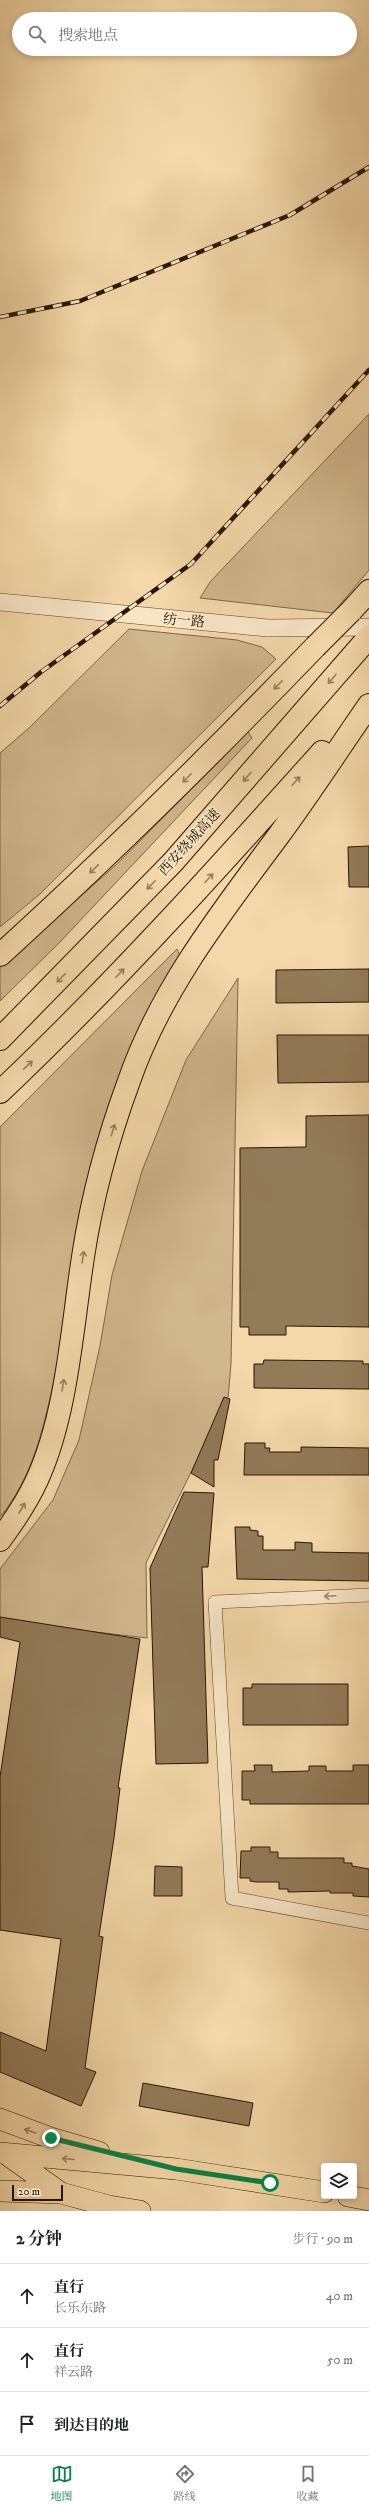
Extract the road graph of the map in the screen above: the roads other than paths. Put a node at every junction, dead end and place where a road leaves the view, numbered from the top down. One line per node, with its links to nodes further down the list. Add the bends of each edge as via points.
1 (369, 592): 7 (highway, one-way to 7, bridge, via 162,803)
2 (0, 602): 3 (street, 纺一路, via 268,628)
3 (369, 627)
4 (364, 644): 8 (highway, 西安绕城高速, one-way to 8, via 172,862)
5 (369, 699): 9 (highway, one-way to 5, via 64,1031 197,892)
6 (369, 705): 10 (highway, one-way to 6, via 21,1511 37,1480 53,1435 98,1181 120,1106 139,1056 167,997 208,932 280,834)
7 (0, 955)
8 (0, 1039)
9 (0, 1092)
10 (0, 1540)
11 (369, 1595): 12 (street, one-way to 12, via 215,1602 232,1898)
12 (369, 1923)
13 (0, 2119): 15 (main road, one-way to 13, via 78,2146)
14 (2, 2152): 15 (main road, one-way to 14); 18 (main road)
15 (176, 2169): 17 (main road)
16 (0, 2191): 18 (main road)
17 (321, 2192)
18 (61, 2193): 21 (main road, via 109,2206)
19 (357, 2198): 20 (main road)
20 (369, 2200)
21 (140, 2211)

